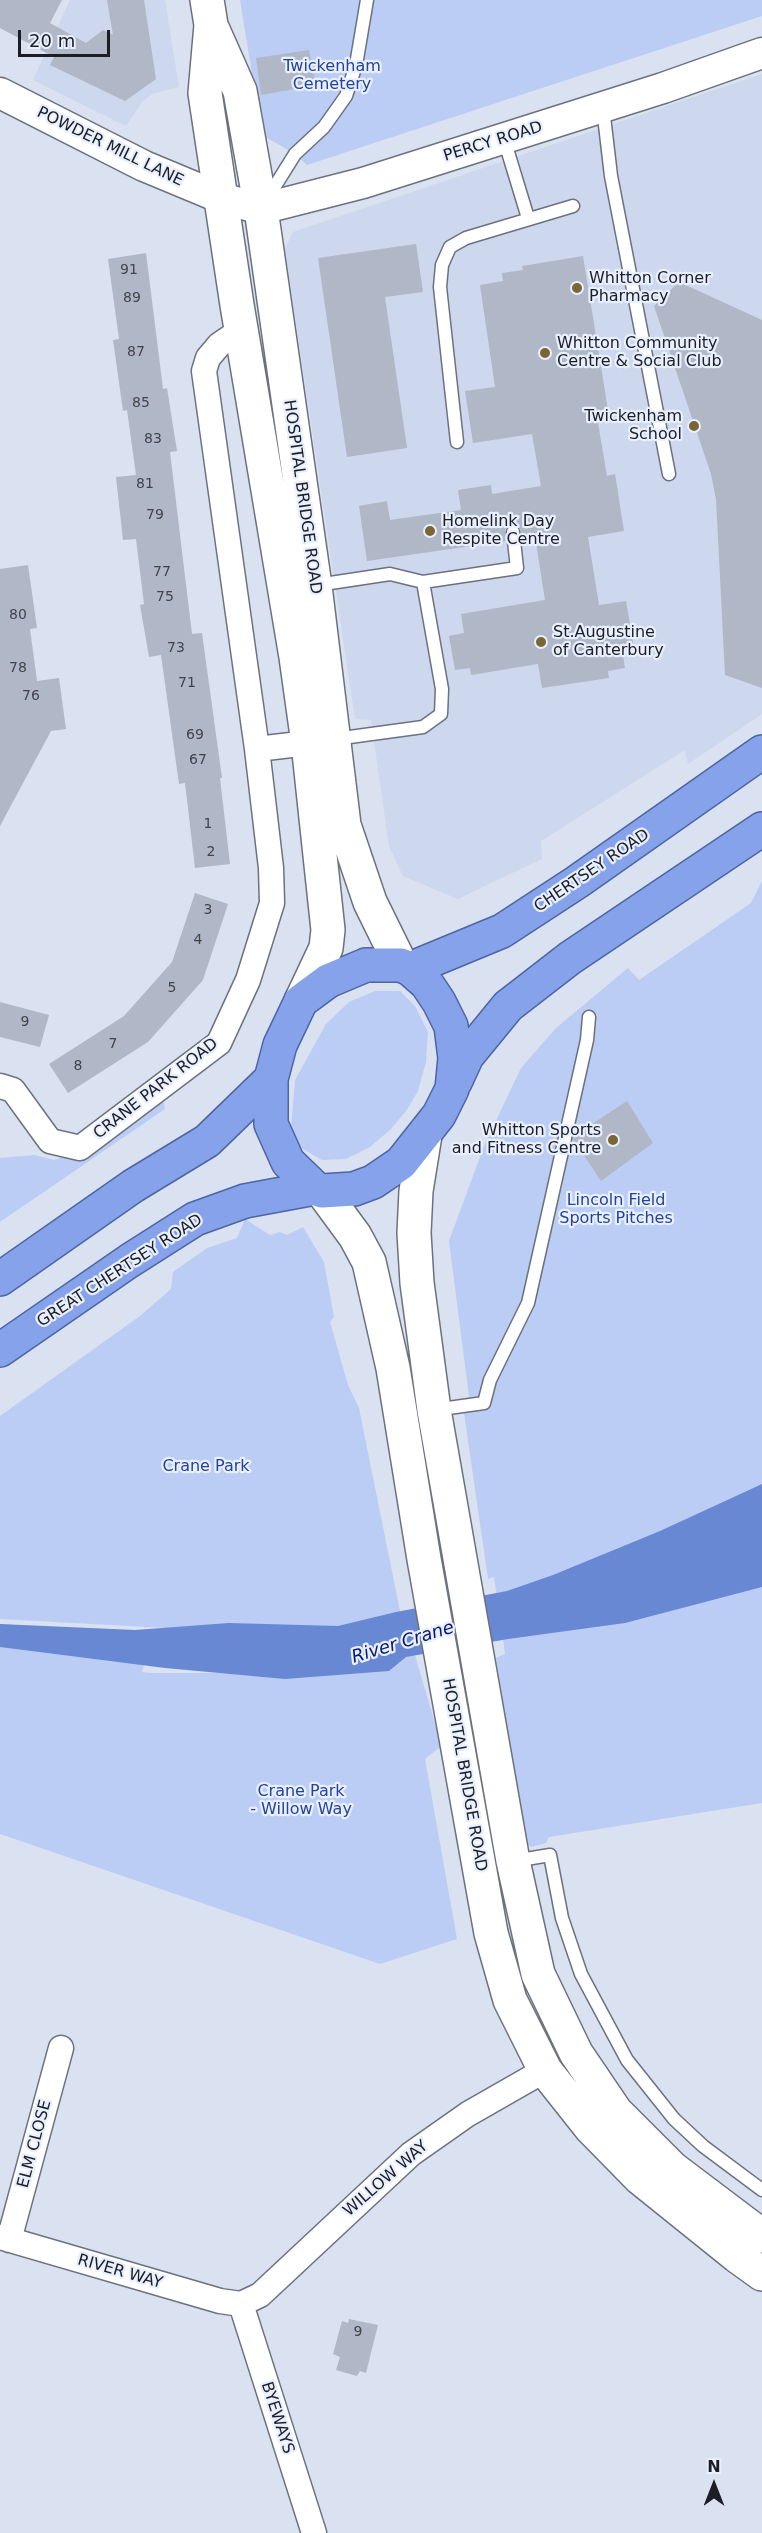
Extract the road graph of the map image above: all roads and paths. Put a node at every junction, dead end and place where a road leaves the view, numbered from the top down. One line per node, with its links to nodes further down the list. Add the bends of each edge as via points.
1 (367, 0): 9 (lane, via 356,66 346,96 324,127 295,154)
2 (209, 13): 7 (main road, HOSPITAL BRIDGE ROAD, via 205,93); 9 (main road, HOSPITAL BRIDGE ROAD, via 240,92)
3 (762, 53): 5 (street, PERCY ROAD)
4 (0, 93): 7 (street, POWDER MILL LANE, via 144,166)
5 (603, 108): 6 (street, PERCY ROAD); 13 (lane, via 611,176)
6 (503, 138): 9 (street, PERCY ROAD, via 363,183); 10 (lane)
7 (221, 198): 9 (street, PERCY ROAD); 11 (main road, HOSPITAL BRIDGE ROAD)
8 (573, 206): 10 (lane)
9 (261, 209): 16 (main road, HOSPITAL BRIDGE ROAD)
10 (528, 218): 12 (lane, via 466,238 450,247 442,265 440,287)
11 (241, 330): 17 (main road, HOSPITAL BRIDGE ROAD, via 296,657); 18 (street, via 219,345 208,358 204,371)
12 (457, 442)
13 (669, 474)
14 (513, 532): 15 (lane, via 517,568)
15 (423, 582): 16 (lane, via 390,574); 17 (lane, via 442,689 441,714 423,727)
16 (315, 585): 17 (main road, HOSPITAL BRIDGE ROAD)
17 (333, 740): 18 (street); 21 (main road, HOSPITAL BRIDGE ROAD, via 344,825 370,902); 22 (main road, HOSPITAL BRIDGE ROAD, via 326,948)
18 (257, 749): 25 (street, CRANE PARK ROAD, via 272,903 248,980 219,1043 80,1148 50,1141 13,1090)
19 (762, 753): 21 (highway, CHERTSEY ROAD, via 502,931)
20 (762, 829): 26 (highway, via 570,958 508,1006 466,1056)
21 (406, 967): 22 (highway, via 366,966 328,981); 26 (highway, via 427,984 451,1026 455,1058)
22 (301, 1001): 24 (highway, via 280,1046)
23 (589, 1017): 31 (lane, via 528,1303 490,1380 484,1403)
24 (271, 1078): 28 (highway, via 271,1124 288,1162); 29 (highway, via 207,1141 133,1186)
25 (0, 1086)
26 (452, 1089): 27 (highway)
27 (425, 1135): 28 (highway, via 401,1163 379,1179 354,1189); 31 (main road, HOSPITAL BRIDGE ROAD, via 414,1233)
28 (318, 1189): 30 (highway, GREAT CHERTSEY ROAD, via 245,1201 195,1219); 33 (main road, HOSPITAL BRIDGE ROAD, via 355,1236 369,1262 393,1368)
29 (0, 1279)
30 (0, 1350)
31 (434, 1410): 32 (main road, HOSPITAL BRIDGE ROAD)
32 (513, 1861): 33 (main road); 35 (main road, HOSPITAL BRIDGE ROAD, via 538,1974); 37 (lane, via 550,1855 574,1957 627,2060 674,2119)
33 (480, 1868): 36 (main road, HOSPITAL BRIDGE ROAD, via 491,1933 510,2000)
34 (61, 2048): 39 (street, ELM CLOSE)
35 (576, 2053): 36 (main road); 38 (main road, HOSPITAL BRIDGE ROAD, via 616,2112 672,2168)
36 (545, 2070): 40 (main road, HOSPITAL BRIDGE ROAD, via 591,2128 640,2178); 41 (street, WILLOW WAY, via 468,2114 411,2154 260,2295)
37 (762, 2190)
38 (762, 2236)
39 (5, 2239): 41 (street, RIVER WAY)
40 (762, 2274)
41 (240, 2304): 42 (street, BYEWAYS)
42 (314, 2533)

